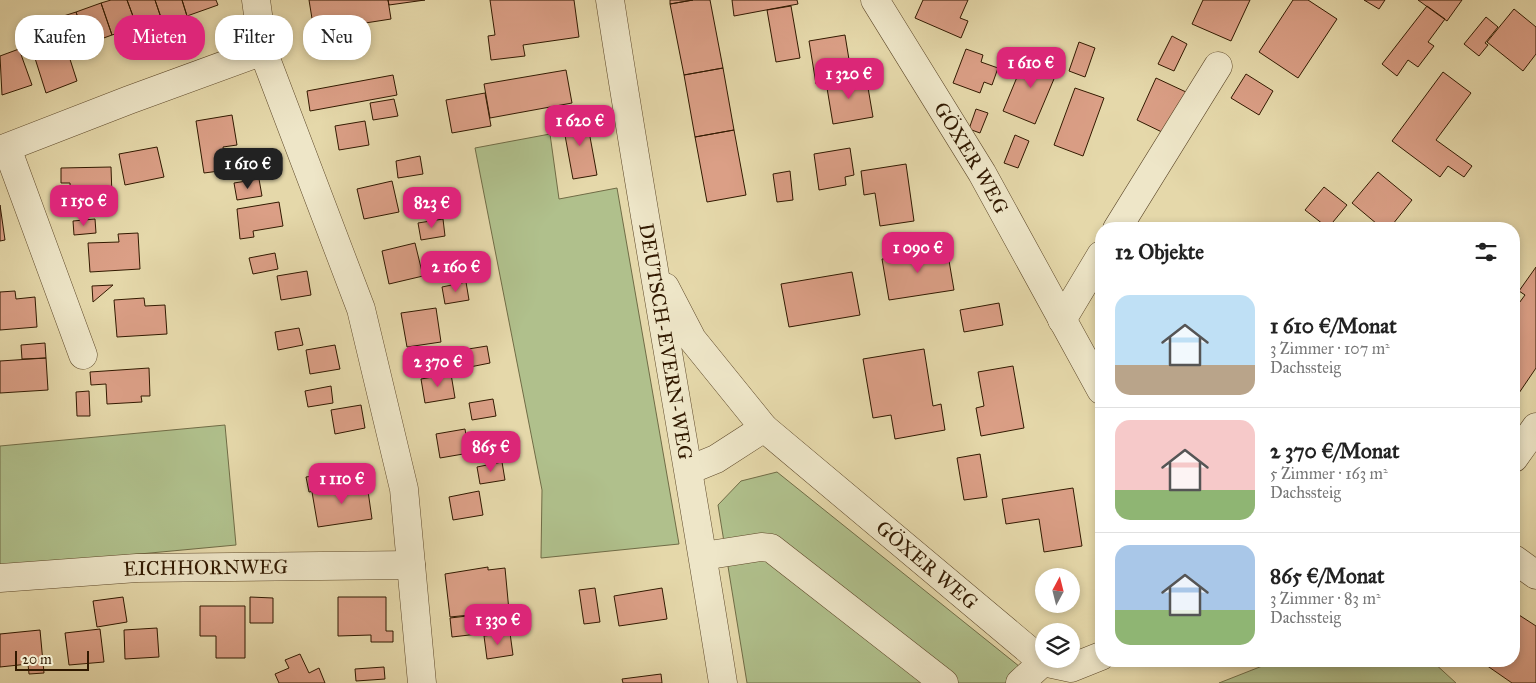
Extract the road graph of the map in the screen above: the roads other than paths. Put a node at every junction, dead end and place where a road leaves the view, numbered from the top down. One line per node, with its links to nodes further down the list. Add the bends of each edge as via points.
1 (256, 0): 4 (street)
2 (610, 0): 10 (street, DEUTSCH-EVERN-WEG)
3 (875, 0): 12 (street, GÖXER WEG, via 982,173)
4 (258, 15)
5 (238, 60): 8 (street)
6 (266, 60): 21 (street, via 359,300 400,467)
7 (1218, 66): 9 (street)
8 (4, 149): 13 (street)
9 (1121, 222)
10 (651, 256): 16 (street, GÖXER WEG, via 692,338); 18 (street, DEUTSCH-EVERN-WEG)
11 (1095, 265): 12 (street)
12 (1062, 320): 14 (street, GÖXER WEG)
13 (83, 355)
14 (1095, 379)
15 (1536, 427): 17 (street)
16 (764, 428): 18 (street, via 716,459); 24 (street, GÖXER WEG)
17 (1520, 450)
18 (689, 470): 19 (street, DEUTSCH-EVERN-WEG)
19 (703, 556): 29 (street, DEUTSCH-EVERN-WEG); 30 (street, via 761,546 771,548)
20 (1520, 563): 22 (street)
21 (411, 565): 23 (street, EICHHORNWEG, via 137,568); 28 (street)
22 (1536, 575)
23 (0, 578)
24 (1035, 655)
25 (1095, 658): 26 (street, GÖXER WEG)
26 (1080, 664)
27 (1036, 668): 31 (street)
28 (422, 683)
29 (724, 683)
30 (944, 683)
31 (1020, 683)

